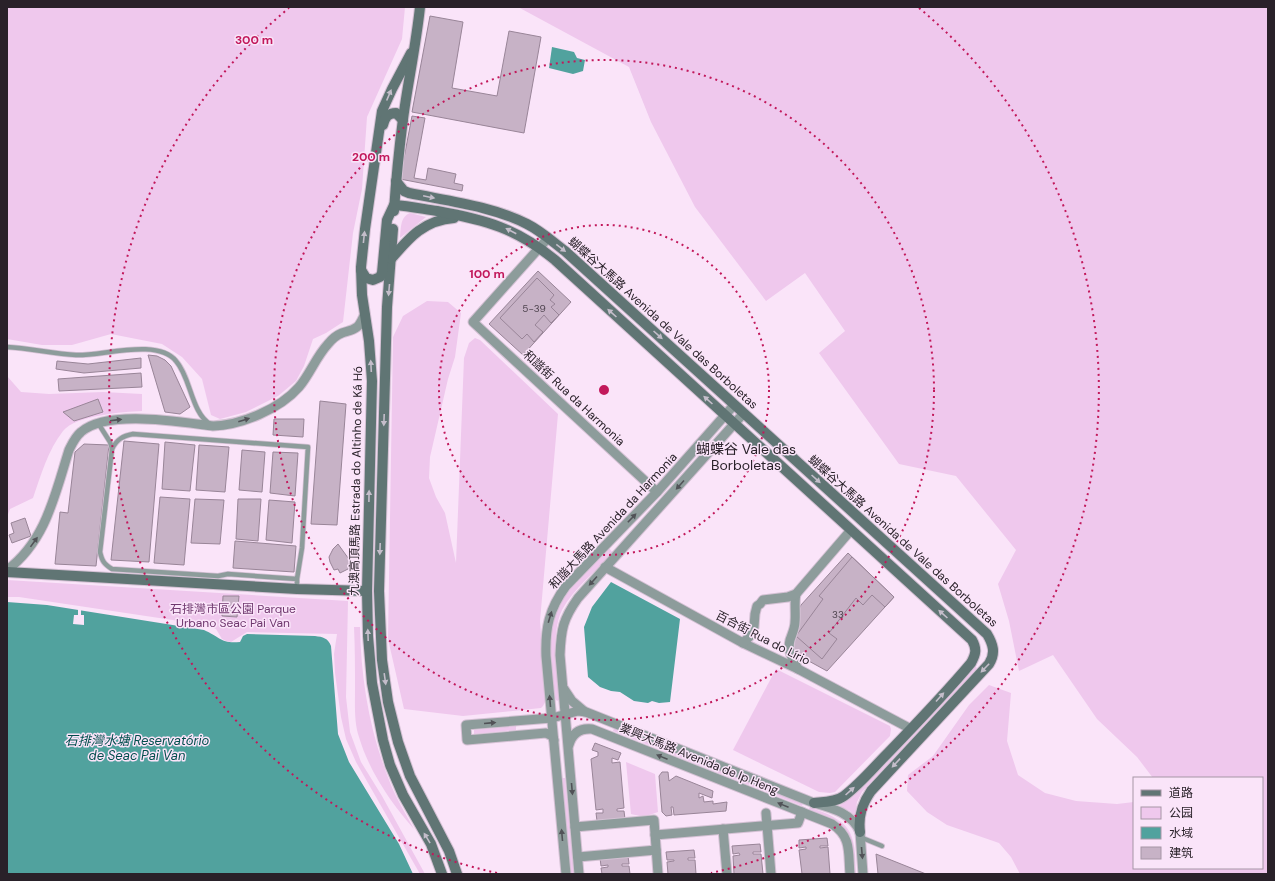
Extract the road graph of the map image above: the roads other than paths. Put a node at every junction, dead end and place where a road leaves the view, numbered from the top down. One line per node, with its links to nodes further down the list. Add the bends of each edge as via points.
1 (420, 7): 2 (main road, 九澳高頂馬路 Estrada do Altinho de Ká Hó)
2 (417, 36): 3 (main road, 九澳高頂馬路 Estrada do Altinho de Ká Hó); 4 (main road, 九澳高頂馬路 Estrada do Altinho de Ká Hó, one-way to 2, via 382,111 411,54)
3 (403, 120): 4 (main road, via 396,113 388,115); 5 (main road, 九澳高頂馬路 Estrada do Altinho de Ká Hó)
4 (377, 144): 11 (main road, 九澳高頂馬路 Estrada do Altinho de Ká Hó, one-way to 4)
5 (396, 181): 6 (main road, 九澳高頂馬路 Estrada do Altinho de Ká Hó); 8 (main road, 蝴蝶谷大馬路 Avenida de Vale das Borboletas, one-way to 8, via 404,191 498,212 529,225)
6 (394, 205): 7 (main road); 10 (main road, 九澳高頂馬路 Estrada do Altinho de Ká Hó); 11 (main road, via 388,220 380,277 373,280 366,278)
7 (476, 218): 9 (main road, one-way to 7, via 505,228); 10 (main road, via 434,221 406,241)
8 (548, 238): 9 (street); 14 (main road, 蝴蝶谷大馬路 Avenida de Vale das Borboletas, one-way to 14)
9 (539, 248): 17 (main road, one-way to 9); 23 (street, 和諧街 Rua da Harmonia, via 473,322)
10 (391, 259): 51 (main road, 九澳高頂馬路 Estrada do Altinho de Ká Hó, one-way to 51, via 379,591 382,660 388,702 401,749 414,783 449,851)
11 (361, 270): 12 (main road, 九澳高頂馬路 Estrada do Altinho de Ká Hó)
12 (365, 314): 21 (street, one-way to 12, via 247,420 286,398 299,387 327,344 338,334 355,329); 28 (main road, 九澳高頂馬路 Estrada do Altinho de Ká Hó, one-way to 12, via 372,381)
13 (7, 347): 15 (lane, via 76,355 138,349 160,351 172,357 183,371)
14 (734, 405): 16 (main road, 蝴蝶谷大馬路 Avenida de Vale das Borboletas); 17 (street, 和諧大馬路 Avenida da Harmonia)
15 (197, 408): 19 (lane, via 198,419); 21 (lane, via 202,417)
16 (743, 414): 20 (street, 和諧大馬路 Avenida da Harmonia); 45 (main road, 蝴蝶谷大馬路 Avenida de Vale das Borboletas, one-way to 45, via 987,634 993,646 993,657 989,664 865,798 859,823)
17 (725, 416): 20 (main road); 23 (street, 和諧大馬路 Avenida da Harmonia)
18 (98, 423): 19 (street, one-way to 19, via 134,418); 22 (lane); 26 (street, one-way to 18, via 28,550 43,528 74,440 80,432)
19 (190, 423): 21 (street)
20 (734, 424): 24 (main road); 25 (street, 和諧大馬路 Avenida da Harmonia, one-way to 25)
21 (213, 426)
22 (112, 449): 27 (lane, via 100,552 105,564 112,569 218,576 228,574); 27 (lane, via 119,439 133,434 308,447 302,548)
23 (657, 492): 35 (street, 和諧大馬路 Avenida da Harmonia, one-way to 23, via 546,631 558,597)
24 (851, 530): 29 (street); 36 (main road, one-way to 24, via 971,662 976,655 976,648 972,640)
25 (605, 567): 30 (street, 百合街 Rua do Lírio); 32 (street, 和諧大馬路 Avenida da Harmonia, one-way to 32, via 578,598 565,618 560,648)
26 (7, 571): 27 (main road)
27 (297, 584): 28 (main road)
28 (367, 591): 50 (main road, 九澳高頂馬路 Estrada do Altinho de Ká Hó, one-way to 28, via 431,844 403,795 382,740 369,662)
29 (796, 594): 30 (street, via 763,600 757,606 752,634); 31 (street, via 796,622 790,649)
30 (743, 643): 31 (street, 百合街 Rua do Lírio)
31 (798, 669): 36 (street, 百合街 Rua do Lírio)
32 (563, 688): 33 (street, via 572,701); 34 (street, 和諧大馬路 Avenida da Harmonia)
33 (586, 712): 34 (street); 39 (street, 業興大馬路 Avenida de Ip Heng)
34 (566, 715): 35 (street); 38 (street, 和諧大馬路 Avenida da Harmonia)
35 (552, 718): 37 (street, 和諧大馬路 Avenida da Harmonia); 37 (street, one-way to 35, via 546,733 467,740 466,725)
36 (911, 729): 39 (main road, one-way to 36, via 834,801 844,796)
37 (554, 740): 52 (street, 和諧大馬路 Avenida da Harmonia, one-way to 37)
38 (569, 750): 40 (street, 業興大馬路 Avenida de Ip Heng, one-way to 38, via 592,730 580,730 575,733 571,738); 43 (street, 和諧大馬路 Avenida da Harmonia, one-way to 43)
39 (814, 803): 45 (street, 業興大馬路 Avenida de Ip Heng, via 846,815 854,822)
40 (802, 812): 42 (street, via 798,823); 57 (street, 業興大馬路 Avenida de Ip Heng, via 840,830 847,840)
41 (766, 813): 42 (street)
42 (767, 825): 44 (street); 56 (street)
43 (575, 827): 46 (street, via 654,820); 49 (street, 和諧大馬路 Avenida da Harmonia)
44 (723, 829): 46 (street); 55 (street)
45 (860, 834): 47 (lane); 58 (street, 蝴蝶谷大馬路 Avenida de Vale das Borboletas, one-way to 58)
46 (655, 835): 48 (street)
47 (882, 846)
48 (656, 850): 49 (street); 54 (street)
49 (578, 857): 53 (street, 和諧大馬路 Avenida da Harmonia)
50 (442, 874)
51 (457, 874)
52 (566, 874)
53 (579, 874)
54 (658, 874)
55 (727, 874)
56 (771, 874)
57 (850, 874)
58 (863, 874)

